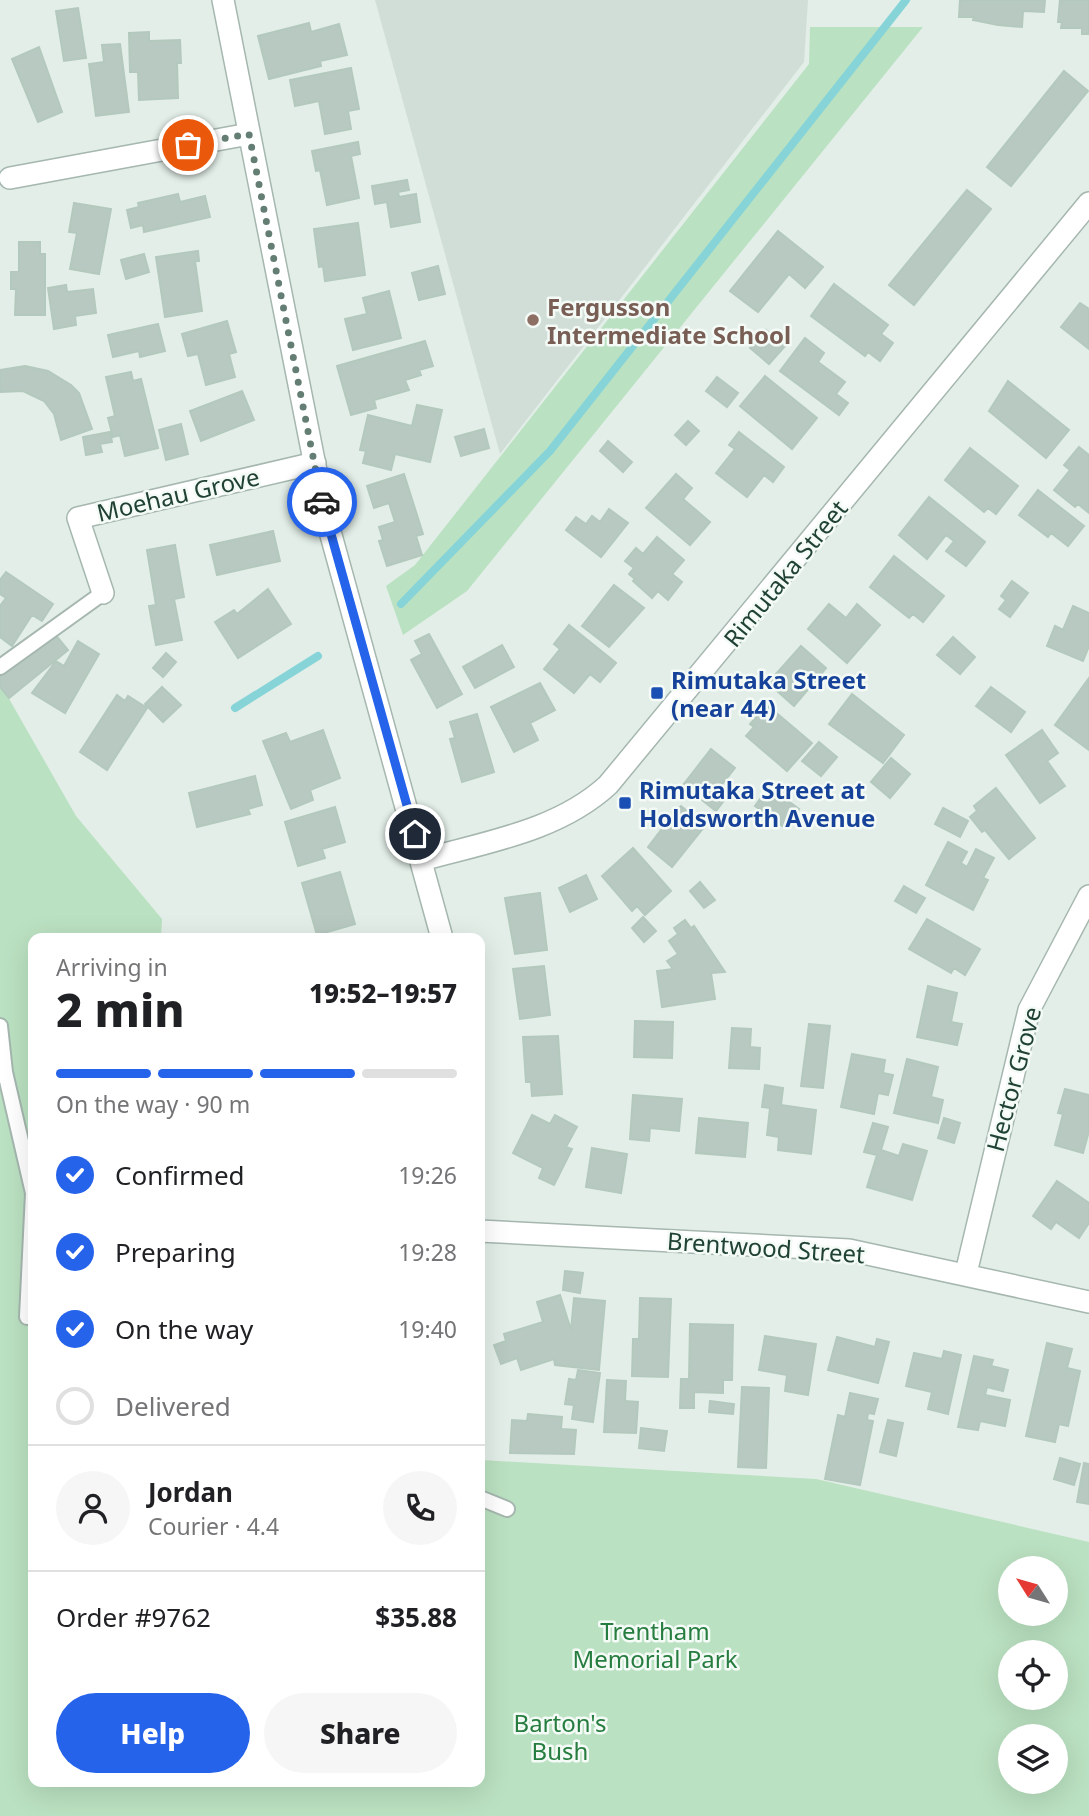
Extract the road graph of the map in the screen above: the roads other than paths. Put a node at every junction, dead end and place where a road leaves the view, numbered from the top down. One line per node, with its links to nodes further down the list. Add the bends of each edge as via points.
1 (223, 0): 2 (street)
2 (249, 134): 3 (street); 5 (street)
3 (10, 178)
4 (1087, 211): 8 (street, Rimutaka Street, via 622,770 588,802 554,822)
5 (314, 463): 6 (street, Moehau Grove, via 78,518); 8 (street, via 334,552)
6 (103, 593): 7 (lane)
7 (0, 667)
8 (422, 860): 10 (street)
9 (1089, 895): 14 (street, Hector Grove, via 1029,1010)
10 (441, 933)
11 (0, 1026): 12 (lane, via 5,1072)
12 (28, 1171)
13 (485, 1231): 14 (street, Brentwood Street, via 849,1250)
14 (966, 1273): 16 (street, Brentwood Street)
15 (28, 1296): 17 (lane)
16 (1089, 1302)
17 (27, 1317)
18 (485, 1500): 19 (lane)
19 (507, 1509)

